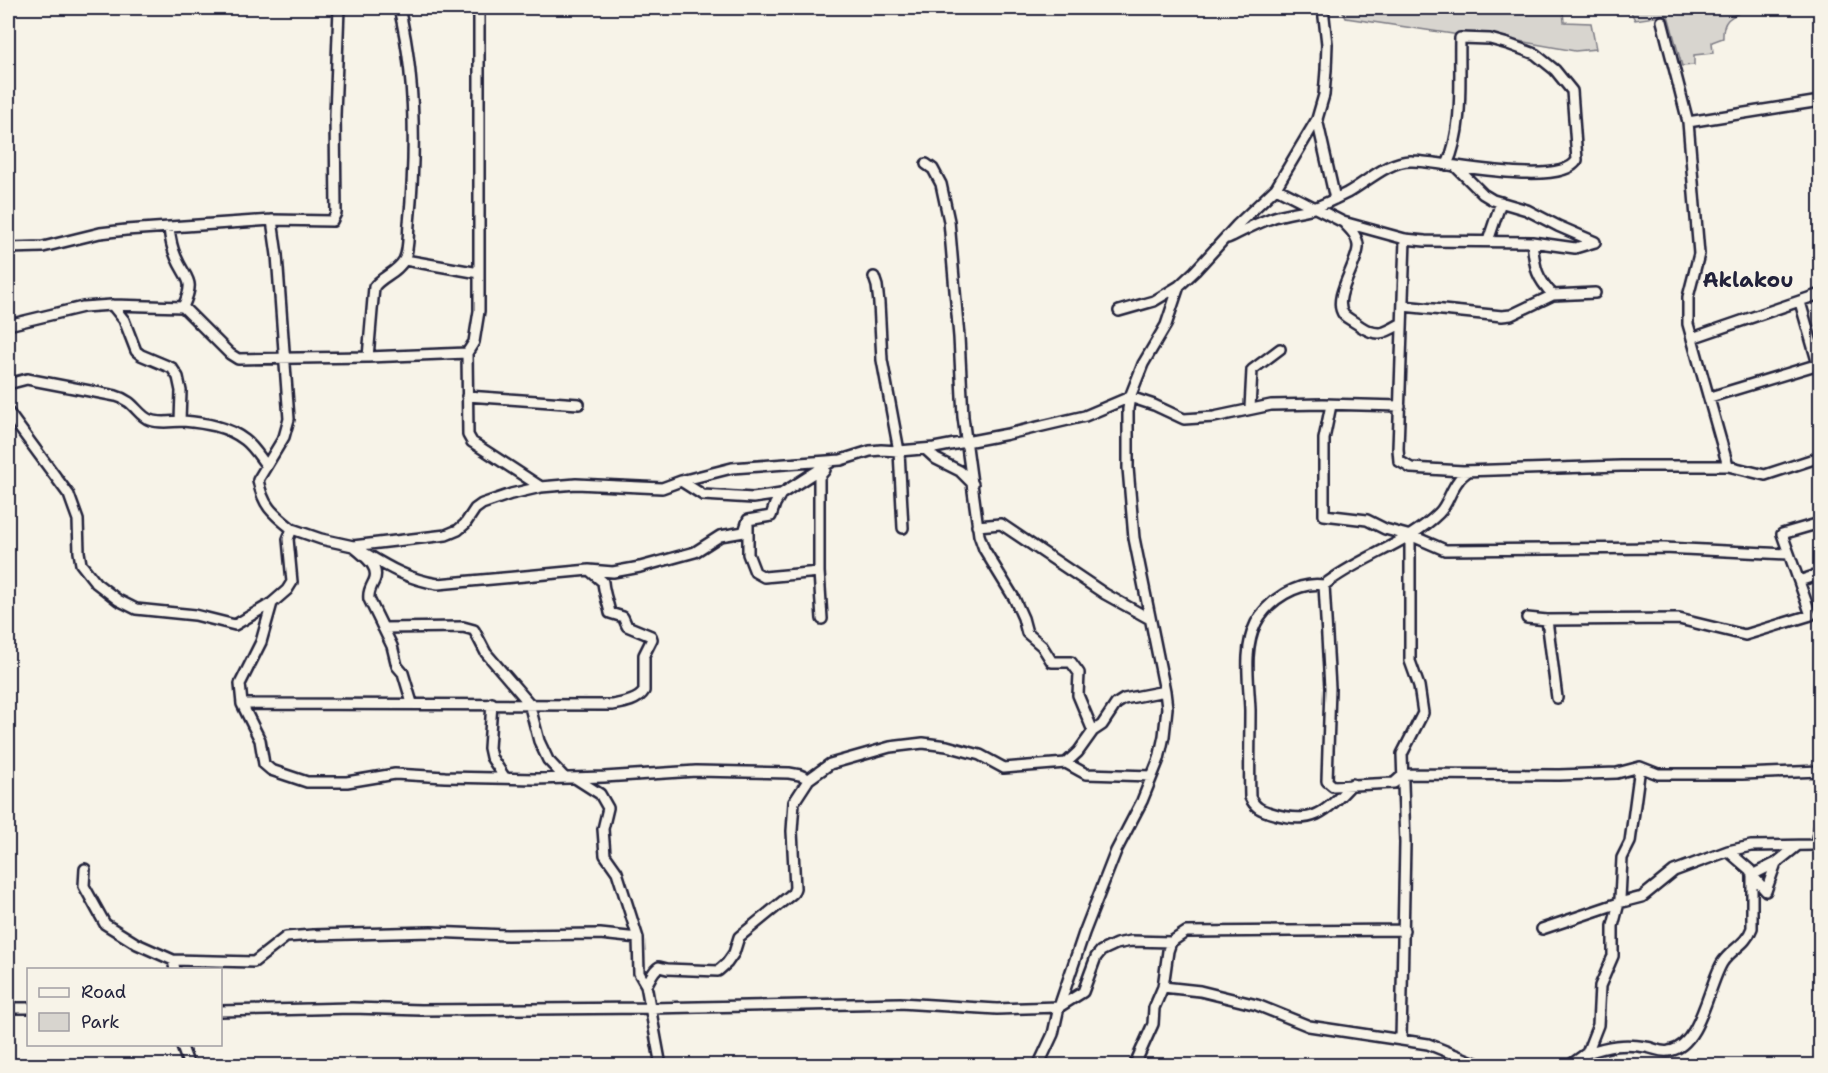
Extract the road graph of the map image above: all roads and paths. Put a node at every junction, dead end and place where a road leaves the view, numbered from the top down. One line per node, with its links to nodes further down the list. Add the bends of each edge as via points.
1 (339, 8): 15 (street, via 335,218)
2 (399, 8): 23 (street, via 414,125)
3 (479, 8): 24 (street)
4 (1323, 8): 7 (street, via 1326,70)
5 (1662, 21): 8 (street)
6 (1821, 100): 8 (street)
7 (1317, 119): 11 (street); 12 (street)
8 (1688, 122): 37 (street, via 1699,254 1688,297)
9 (926, 164): 53 (street, via 941,184 949,221)
10 (1451, 166): 10 (street, via 1547,173 1573,166 1578,160 1572,92 1555,70 1535,54 1490,39 1460,38 1459,98); 12 (street, via 1400,161); 13 (street, via 1483,194)
11 (1276, 188): 14 (street); 19 (street)
12 (1335, 199): 14 (street)
13 (1501, 202): 20 (street); 21 (street, via 1595,242 1575,248)
14 (1315, 207): 16 (street); 19 (street, via 1271,218)
15 (272, 220): 17 (street); 41 (street)
16 (1343, 222): 18 (street); 35 (street, via 1354,234 1358,247 1341,297 1343,314 1370,333 1387,332)
17 (169, 228): 22 (street, via 100,233 43,247); 33 (street, via 176,259 189,282)
18 (1405, 239): 20 (street); 32 (street)
19 (1223, 240): 26 (street)
20 (1488, 241): 21 (street)
21 (1532, 242): 29 (street, via 1540,281)
22 (8, 248)
23 (405, 260): 24 (street); 40 (street, via 374,288)
24 (479, 273): 39 (street, via 477,326)
25 (874, 277): 55 (street, via 882,360)
26 (1179, 286): 34 (street, via 1154,300); 45 (street, via 1166,325 1143,364)
27 (1595, 293): 29 (street)
28 (1821, 294): 30 (street)
29 (1553, 296): 32 (street, via 1502,316)
30 (1800, 302): 37 (street); 42 (street)
31 (112, 305): 33 (street); 36 (street, via 83,307); 52 (street, via 124,320 136,351 172,368 178,376)
32 (1403, 306): 35 (street)
33 (183, 307): 41 (street, via 230,354 238,358)
34 (1119, 311)
35 (1402, 323): 49 (street)
36 (8, 325)
37 (1692, 338): 46 (street)
38 (1280, 349): 50 (street, via 1252,369)
39 (467, 353): 40 (street); 44 (street)
40 (368, 357): 41 (street)
41 (284, 358): 58 (street, via 289,419 284,437)
42 (1820, 367): 46 (street)
43 (8, 384): 52 (street, via 27,379 117,396 150,420)
44 (467, 396): 47 (street); 63 (street, via 469,438)
45 (1130, 397): 50 (street, via 1184,419); 53 (street, via 1085,416); 81 (street, via 1131,506)
46 (1710, 398): 59 (street)
47 (579, 404)
48 (1330, 405): 49 (street); 50 (street); 70 (street, via 1324,438 1324,515 1367,520)
49 (1400, 406): 60 (street, via 1399,461 1411,468)
50 (1250, 408)
51 (8, 412): 78 (street, via 69,495 78,520 81,564 96,583 118,600 136,609 195,615 235,625)
52 (180, 421): 58 (street, via 226,429 246,441)
53 (966, 441): 54 (street); 62 (street)
54 (925, 449): 55 (street); 62 (street)
55 (899, 451): 57 (street, via 870,451); 68 (street)
56 (1821, 457): 59 (street, via 1765,475)
57 (832, 461): 61 (street, via 732,468); 64 (street); 74 (street, via 819,477)
58 (266, 465): 69 (street, via 258,480 261,497 271,512)
59 (1728, 466): 60 (street)
60 (1468, 471): 70 (street, via 1457,481 1439,513)
61 (681, 481): 63 (street, via 662,488); 64 (street, via 703,495 753,498)
62 (973, 484): 67 (street)
63 (541, 486): 71 (street, via 482,504 465,524 446,535)
64 (781, 494): 65 (street, via 771,516)
65 (748, 520): 73 (street, via 744,532 720,536 695,552 613,572); 74 (street, via 748,554 755,572 764,578)
66 (1821, 523): 72 (street, via 1782,534)
67 (976, 526): 81 (street, via 1000,524); 90 (street, via 984,549 1014,598 1027,633 1052,662 1071,662 1078,673 1078,695)
68 (903, 528)
69 (292, 529): 71 (street); 78 (street, via 288,539 292,582)
70 (1407, 536): 77 (street, via 1357,562)
71 (353, 546): 73 (street, via 399,573 438,584); 83 (street, via 375,567 377,575 368,593)
72 (1790, 554): 76 (street); 94 (street, via 1664,548 1445,550 1410,535 1410,661 1423,713 1402,754)
73 (590, 570): 88 (street, via 603,582 610,613 623,617 627,626 651,636 652,642 644,655 644,691 641,696 612,705)
74 (819, 572): 80 (street)
75 (1821, 574): 76 (street)
76 (1799, 581): 82 (street, via 1811,615 1745,635 1679,619)
77 (1324, 585): 99 (street, via 1330,688 1327,781 1333,786); 99 (street, via 1301,586 1278,597 1256,622 1248,667 1250,797 1258,809 1301,820 1330,808)
78 (272, 603): 89 (street, via 261,642 240,684)
79 (1527, 618): 82 (street)
80 (822, 619)
81 (1150, 619): 84 (street)
82 (1547, 620): 85 (street)
83 (383, 628): 86 (street); 88 (street, via 469,627 486,653)
84 (1165, 692): 90 (street, via 1125,699); 95 (street, via 1164,736)
85 (1557, 698)
86 (412, 703): 87 (street); 89 (street)
87 (492, 703): 88 (street); 96 (street, via 489,748)
88 (530, 703): 97 (street, via 548,760)
89 (242, 704): 96 (street, via 260,740 264,764 307,782 347,782 395,774)
90 (1093, 731): 91 (street)
91 (1066, 763): 95 (street, via 1086,774); 98 (street, via 1004,768 980,755 924,743 890,747 830,764)
92 (1640, 767): 93 (street, via 1658,774); 94 (street, via 1617,773 1567,775); 106 (street, via 1630,842 1622,858)
93 (1821, 771)
94 (1404, 774): 99 (street, via 1394,783); 108 (street)
95 (1152, 776): 114 (street, via 1116,851)
96 (506, 778): 97 (street)
97 (569, 778): 98 (street, via 696,771 789,773); 109 (street, via 600,794 608,808 603,829 605,855 617,873)
98 (809, 779): 112 (street, via 794,802 793,893 739,937 734,953 718,971 659,967)
99 (1352, 784)
100 (1821, 825): 101 (street, via 1815,844)
101 (1797, 846): 102 (street, via 1751,846); 103 (street)
102 (1728, 851): 105 (street); 106 (street, via 1674,871 1642,897)
103 (1776, 863): 105 (street); 105 (street, via 1766,891)
104 (85, 868): 111 (street, via 84,886 105,924)
105 (1752, 874): 121 (street, via 1749,935 1722,964 1686,1043 1666,1052 1611,1045)
106 (1619, 903): 107 (street); 121 (street, via 1613,926 1613,956 1602,977 1598,1025)
107 (1542, 929)
108 (1404, 930): 110 (street, via 1186,932); 119 (street)
109 (638, 938): 111 (street, via 600,934 313,934 286,937 254,962); 112 (street, via 639,973)
110 (1171, 942): 113 (street); 114 (street, via 1131,940 1101,951 1083,992)
111 (174, 965)
112 (646, 985): 117 (street)
113 (1163, 987): 119 (street, via 1200,991 1257,1005 1309,1026); 125 (street, via 1154,1008 1153,1024)
114 (1059, 1007): 117 (street, via 997,1009 900,1004); 124 (street, via 1053,1034)
115 (8, 1008): 116 (street)
116 (27, 1008)
117 (650, 1008): 118 (street); 123 (street)
118 (222, 1011)
119 (1401, 1040): 126 (street, via 1428,1044)
120 (182, 1046): 122 (street)
121 (1584, 1058): 127 (street)
122 (189, 1065)
123 (661, 1065)
124 (1038, 1065)
125 (1134, 1065)
126 (1483, 1065)
127 (1569, 1065)

